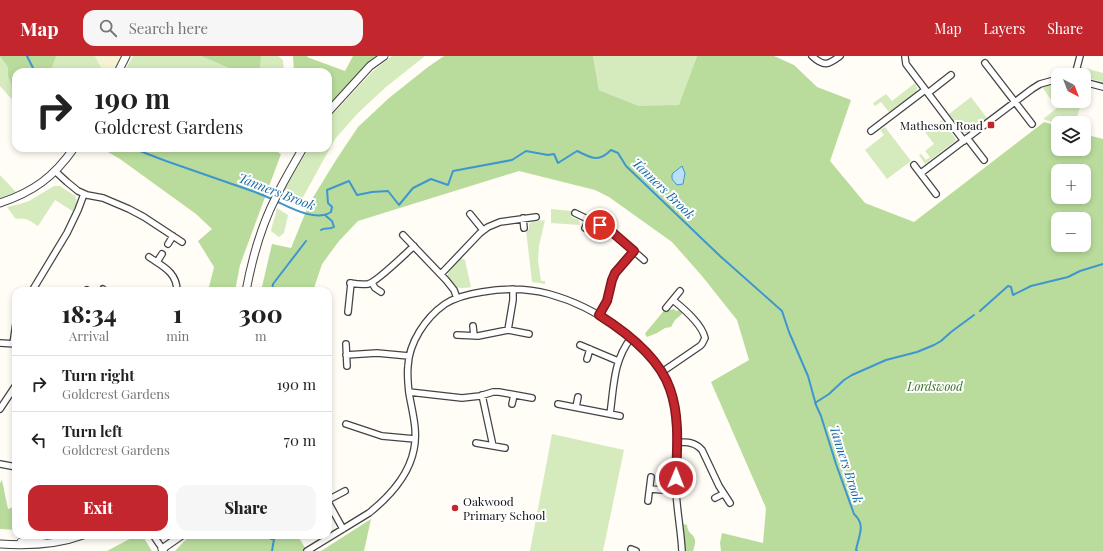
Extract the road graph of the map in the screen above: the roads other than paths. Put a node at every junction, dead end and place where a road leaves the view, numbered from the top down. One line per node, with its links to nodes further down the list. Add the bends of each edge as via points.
1 (126, 56): 8 (street)
2 (384, 56): 16 (street, via 370,66)
3 (812, 56): 4 (street, via 821,64 830,63)
4 (840, 56)
5 (904, 56): 14 (street, via 906,64)
6 (1080, 56): 9 (street)
7 (985, 63): 15 (street)
8 (120, 68)
9 (1076, 68)
10 (951, 75): 14 (street)
11 (1051, 81): 15 (street, via 1040,84)
12 (1091, 84): 13 (street)
13 (1103, 87)
14 (926, 91): 18 (street); 19 (street)
15 (1015, 102): 17 (street); 19 (street)
16 (332, 108)
17 (1032, 124)
18 (870, 131)
19 (966, 140): 22 (street); 25 (street)
20 (71, 152): 24 (street)
21 (301, 152): 51 (street, via 272,206 254,255)
22 (984, 160)
23 (914, 165): 25 (street)
24 (55, 171): 26 (street); 28 (street, via 27,193)
25 (920, 173): 27 (street)
26 (84, 194): 38 (street, via 124,206); 49 (street, via 75,218)
27 (936, 194)
28 (0, 203)
29 (575, 213): 33 (street)
30 (470, 214): 36 (street)
31 (536, 217): 32 (street)
32 (522, 218): 34 (street); 36 (street, via 492,224)
33 (589, 219): 35 (street); 42 (street, via 612,232)
34 (524, 228)
35 (585, 228)
36 (483, 230): 47 (street)
37 (403, 234): 41 (street)
38 (173, 236): 39 (street); 40 (street)
39 (182, 242)
40 (168, 244)
41 (414, 246): 47 (street); 48 (street)
42 (634, 251): 45 (street); 59 (street, via 615,273 607,301)
43 (162, 254): 46 (street)
44 (149, 257): 46 (street)
45 (644, 260)
46 (157, 262): 50 (street, via 173,275)
47 (441, 274): 55 (street)
48 (372, 283): 53 (street); 58 (street, via 350,283)
49 (34, 287)
50 (176, 287)
51 (247, 287)
52 (513, 289): 55 (street); 59 (street, via 556,296); 61 (street)
53 (381, 292)
54 (680, 292): 56 (street)
55 (457, 298): 72 (street, via 429,318)
56 (673, 300): 57 (street); 76 (street, via 695,321 705,338 700,346)
57 (666, 308)
58 (348, 312)
59 (599, 315): 65 (street)
60 (473, 326): 64 (street)
61 (508, 330): 62 (street); 64 (street)
62 (530, 334)
63 (457, 335): 64 (street)
64 (474, 336)
65 (631, 338): 74 (street); 76 (street, via 648,353)
66 (0, 343): 67 (street)
67 (12, 344)
68 (346, 344): 71 (street)
69 (580, 345): 70 (street)
70 (590, 350): 73 (street); 74 (street)
71 (346, 354): 72 (street); 75 (street)
72 (409, 356): 77 (street)
73 (587, 358)
74 (618, 362): 87 (street)
75 (347, 366)
76 (662, 372): 91 (street, via 673,398)
77 (409, 392): 79 (street, via 462,398); 90 (street)
78 (12, 393): 86 (street)
79 (482, 395): 80 (street, via 493,392); 93 (street)
80 (514, 395): 82 (street); 83 (street)
81 (578, 397): 85 (street)
82 (532, 398)
83 (512, 404)
84 (558, 404): 85 (street)
85 (576, 407): 87 (street)
86 (0, 410)
87 (610, 414): 88 (street)
88 (620, 416)
89 (346, 424): 90 (street, via 382,436)
90 (416, 438): 107 (street, via 410,464 396,486 378,506)
91 (677, 442): 100 (street); 101 (street, via 692,443 702,450)
92 (476, 443): 93 (street)
93 (493, 446): 94 (street)
94 (505, 448)
95 (0, 464): 96 (street)
96 (12, 466)
97 (651, 477): 98 (street)
98 (650, 489): 100 (street); 104 (street)
99 (345, 491): 103 (street)
100 (676, 491): 117 (street)
101 (723, 494): 102 (street); 105 (street)
102 (715, 498)
103 (332, 499)
104 (648, 501)
105 (730, 503)
106 (332, 508): 107 (street)
107 (344, 528): 108 (street)
108 (332, 535)
109 (33, 539): 114 (street)
110 (70, 539): 114 (street, via 50,544)
111 (156, 539): 115 (street)
112 (177, 539): 115 (street)
113 (326, 539): 116 (street)
114 (1, 544)
115 (163, 550)
116 (307, 551)
117 (682, 551)

